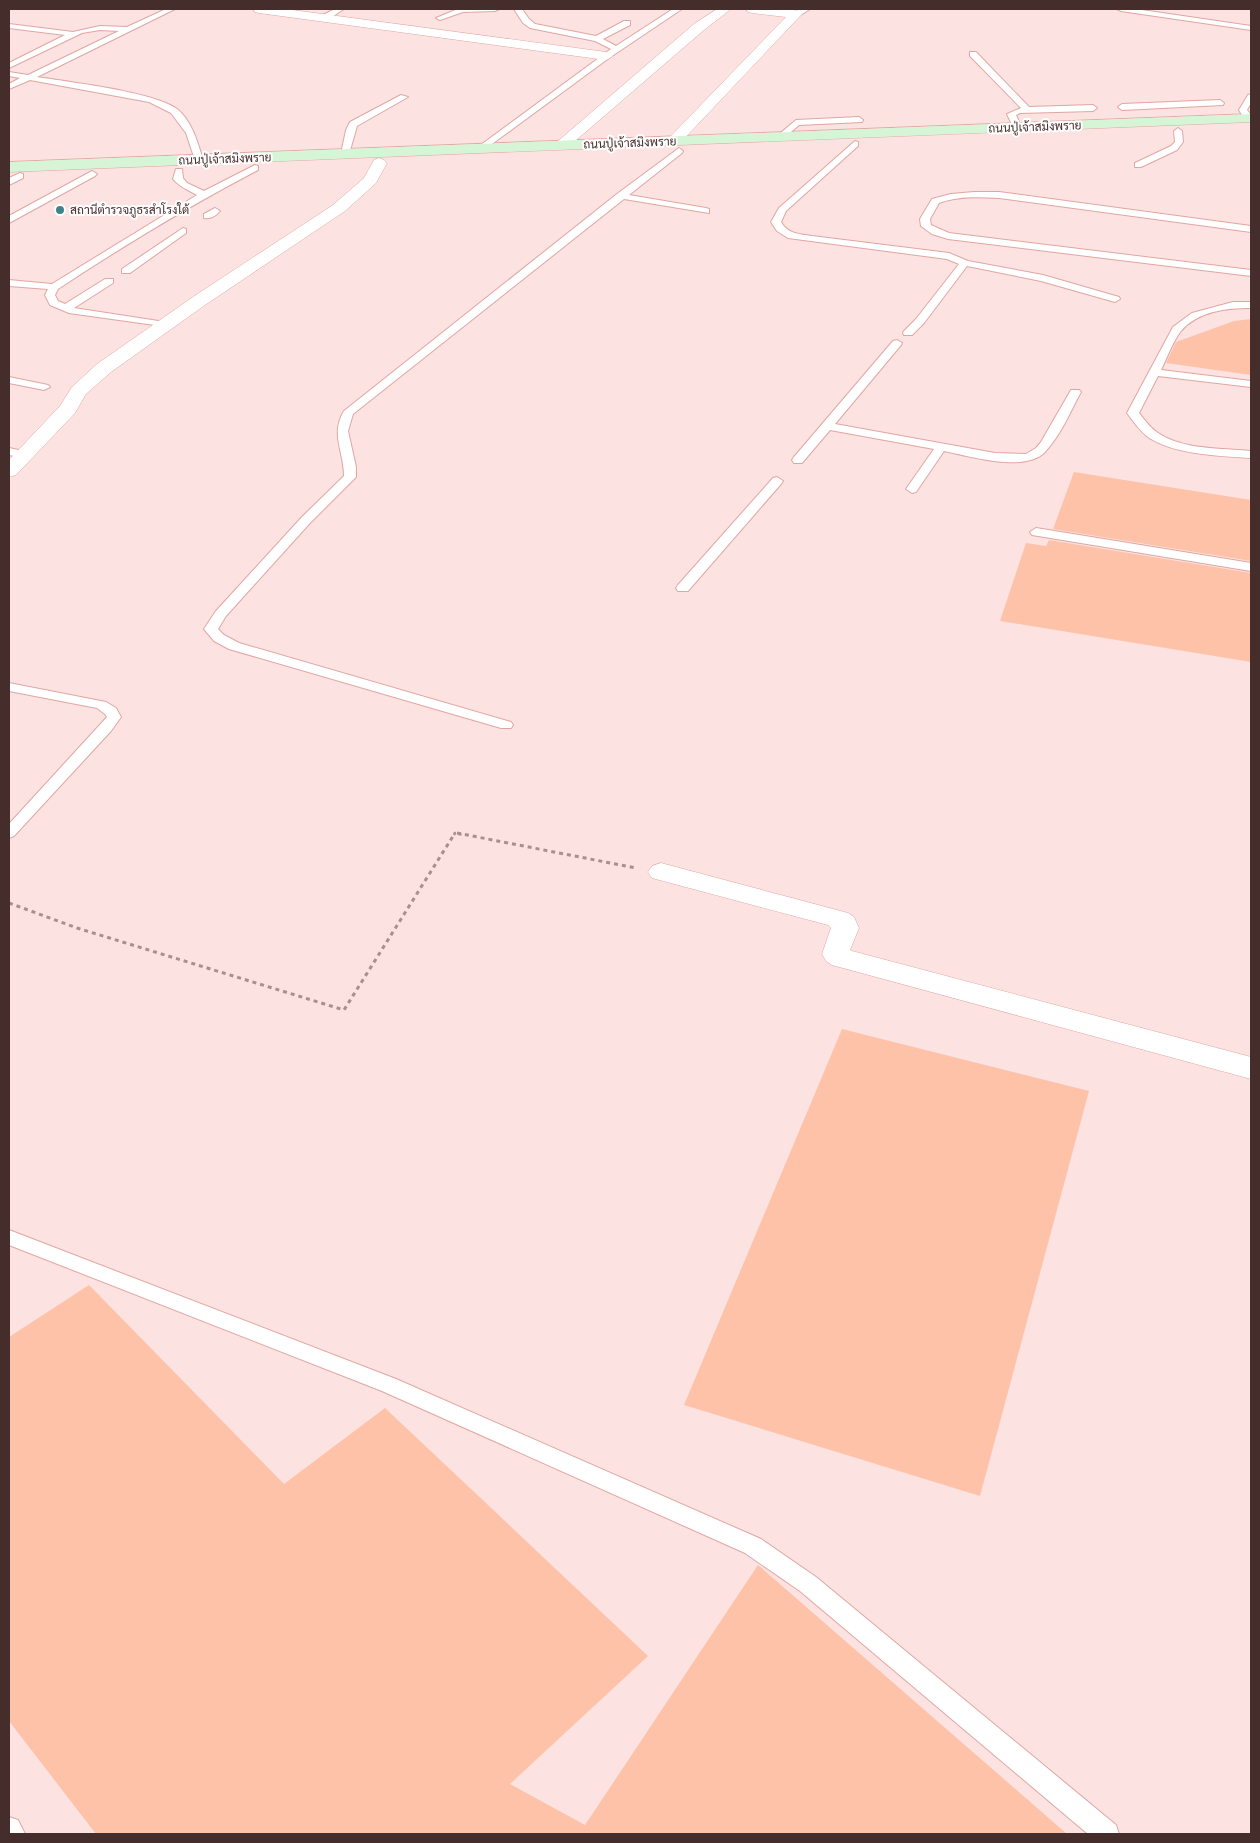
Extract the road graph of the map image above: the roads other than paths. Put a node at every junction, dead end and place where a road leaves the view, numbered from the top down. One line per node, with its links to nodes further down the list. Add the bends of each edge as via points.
1 (171, 9): 16 (lane)
2 (259, 9): 11 (street)
3 (340, 9): 11 (lane)
4 (495, 9): 12 (lane, via 462,10)
5 (518, 9): 18 (lane, via 532,26)
6 (678, 9): 19 (lane)
7 (726, 9): 37 (street, via 699,27)
8 (752, 9): 10 (street)
9 (1121, 9): 15 (lane)
10 (802, 11): 38 (street)
11 (324, 18): 19 (street)
12 (440, 18)
13 (626, 23): 18 (lane)
14 (9, 26): 17 (lane)
15 (1251, 28)
16 (126, 29): 17 (lane, via 95,28); 23 (lane)
17 (73, 34): 21 (lane)
18 (598, 39): 19 (lane)
19 (611, 53): 39 (lane)
20 (973, 54): 30 (lane)
21 (9, 66)
22 (9, 74): 23 (lane)
23 (30, 77): 24 (lane); 42 (lane, via 151,100 174,111 190,133)
24 (9, 87)
25 (404, 97): 40 (lane, via 353,124)
26 (1251, 97): 32 (lane, via 1243,110)
27 (1220, 103): 28 (lane)
28 (1122, 107)
29 (1094, 108): 30 (lane)
30 (1027, 110): 33 (lane, via 1011,114)
31 (859, 120): 35 (lane, via 796,123)
32 (1251, 122): 33 (main road, ถนนปู่เจ้าสมิงพราย); 34 (main road, ถนนปู่เจ้าสมิงพราย)
33 (1017, 127): 35 (main road, ถนนปู่เจ้าสมิงพราย)
34 (1178, 131): 36 (main road, ถนนปู่เจ้าสมิงพราย); 43 (lane, via 1179,142 1174,148)
35 (781, 136): 38 (main road, ถนนปู่เจ้าสมิงพราย)
36 (855, 144): 38 (main road, ถนนปู่เจ้าสมิงพราย); 54 (lane, via 782,210 776,222 780,229 812,239 949,256)
37 (562, 145): 38 (main road, ถนนปู่เจ้าสมิงพราย); 39 (main road, ถนนปู่เจ้าสมิงพราย)
38 (677, 146): 41 (main road, ถนนปู่เจ้าสมิงพราย); 49 (lane)
39 (481, 149): 41 (main road, ถนนปู่เจ้าสมิงพราย)
40 (345, 154): 41 (main road, ถนนปู่เจ้าสมิงพราย); 42 (main road, ถนนปู่เจ้าสมิงพราย)
41 (379, 158): 44 (main road, ถนนปู่เจ้าสมิงพราย); 63 (street, via 371,180 339,208)
42 (199, 160): 45 (main road, ถนนปู่เจ้าสมิงพราย)
43 (1138, 166)
44 (254, 168): 46 (main road, ถนนปู่เจ้าสมิงพราย); 48 (lane)
45 (87, 171): 46 (main road, ถนนปู่เจ้าสมิงพราย); 47 (main road, ถนนปู่เจ้าสมิงพราย); 51 (lane)
46 (179, 171): 48 (lane, via 178,179 184,186)
47 (12, 176)
48 (203, 194): 59 (lane)
49 (620, 196): 50 (lane); 83 (lane, via 348,414 342,431 350,476 299,528 211,629 234,646)
50 (706, 211)
51 (9, 220)
52 (1251, 229): 56 (lane, via 999,195 968,194 935,200 925,219 926,226 948,236)
53 (184, 232): 55 (lane)
54 (965, 263): 60 (lane, via 1042,278); 64 (lane)
55 (126, 271)
56 (1251, 272)
57 (109, 281): 62 (lane)
58 (9, 282): 59 (lane)
59 (54, 287): 62 (lane, via 50,295 54,303)
60 (1115, 299)
61 (1251, 305): 66 (lane, via 1232,304 1196,315 1176,329)
62 (66, 308): 63 (lane)
63 (165, 326): 73 (street, via 104,368 79,391 68,409)
64 (908, 333)
65 (897, 343): 71 (lane)
66 (1154, 372): 68 (lane); 74 (lane, via 1133,413 1146,429 1160,439 1188,447)
67 (9, 380): 69 (lane)
68 (1251, 384)
69 (44, 386)
70 (1075, 392): 72 (lane, via 1045,445 1036,454 1017,458 995,457)
71 (827, 426): 72 (lane); 75 (lane)
72 (941, 447): 78 (lane)
73 (17, 453): 76 (street)
74 (1251, 455)
75 (798, 460)
76 (9, 471)
77 (777, 481): 81 (lane)
78 (912, 489)
79 (1036, 532): 80 (lane)
80 (1251, 567)
81 (683, 588)
82 (9, 687): 84 (lane, via 101,705 114,717)
83 (506, 725)
84 (9, 833)
85 (661, 872): 86 (street, via 838,919 845,928 836,950 842,958)
86 (1251, 1068)
87 (9, 1237): 90 (lane, via 389,1385 753,1546 808,1584)
88 (9, 1829): 89 (lane)
89 (13, 1834)
90 (1107, 1834)

